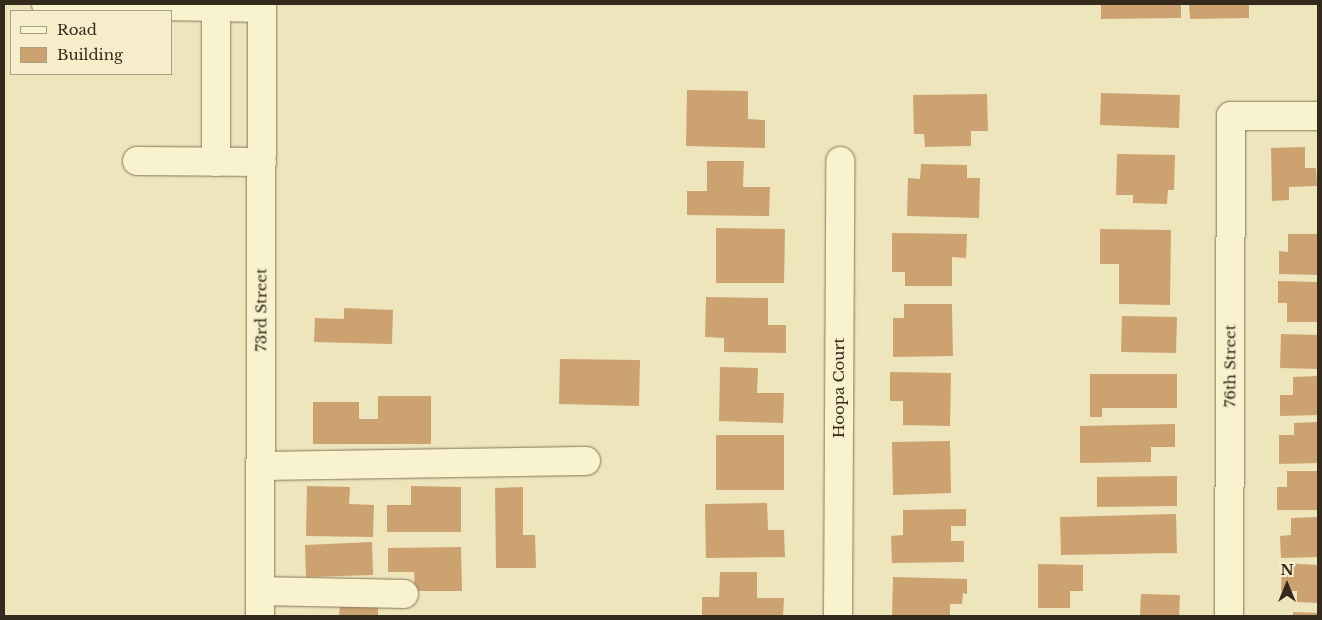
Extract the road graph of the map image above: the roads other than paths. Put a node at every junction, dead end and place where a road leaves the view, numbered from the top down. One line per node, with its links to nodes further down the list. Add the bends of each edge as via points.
1 (46, 4): 3 (street)
2 (262, 6): 3 (street); 8 (street, 73rd Street)
3 (216, 7): 7 (street)
4 (1318, 116): 14 (street, 76th Street, via 1231,116)
5 (136, 161): 7 (street)
6 (840, 161): 13 (street, Hoopa Court)
7 (216, 162): 8 (street)
8 (262, 162): 10 (street, 73rd Street)
9 (586, 461): 10 (street)
10 (261, 466): 12 (street, 73rd Street)
11 (404, 594): 12 (street)
12 (260, 604)
13 (838, 616)
14 (1229, 616)

